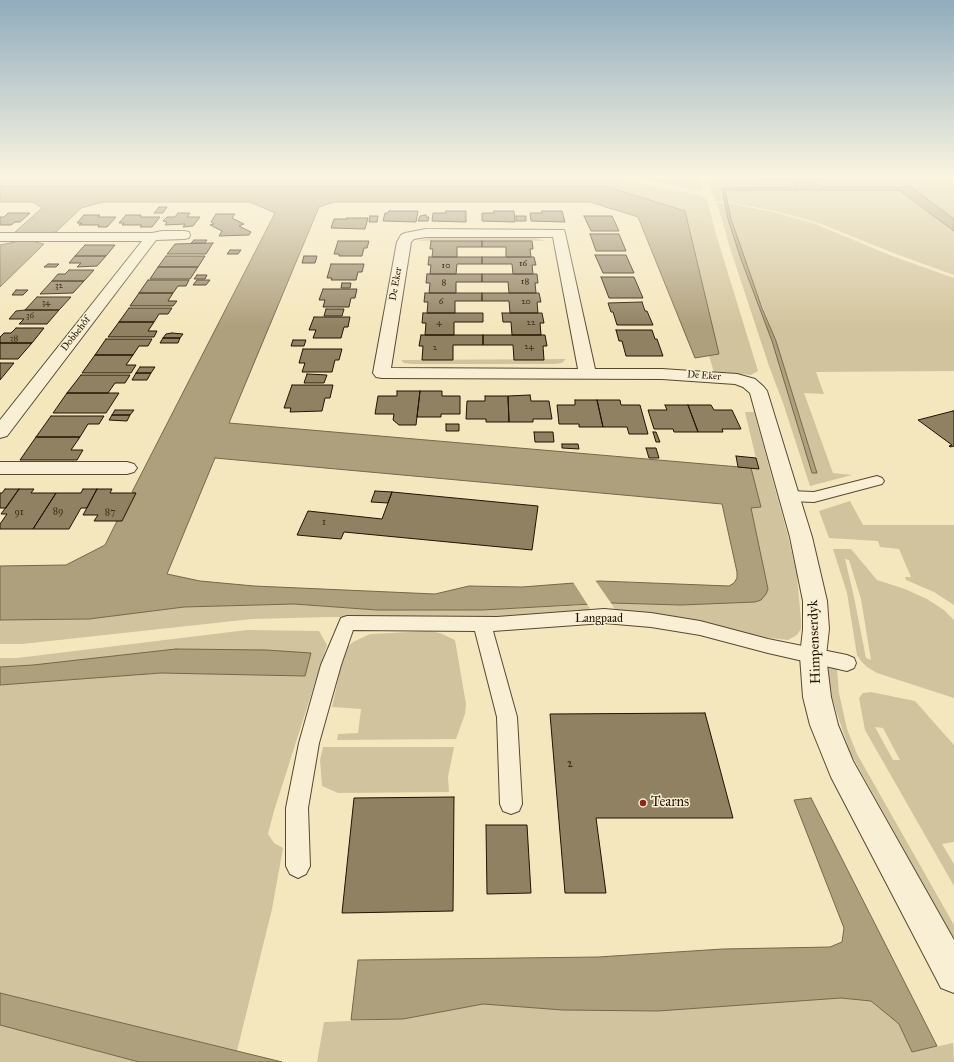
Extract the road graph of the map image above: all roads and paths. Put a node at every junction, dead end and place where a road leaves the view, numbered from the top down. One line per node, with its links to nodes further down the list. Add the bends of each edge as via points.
1 (184, 235): 2 (street)
2 (152, 237): 3 (street); 6 (street, Dobbehôf)
3 (0, 238)
4 (587, 374): 4 (street, De Eker, via 382,373 406,238 426,233 558,233); 5 (street, De Eker, via 702,376 737,379)
5 (749, 383): 10 (street, Himpenserdyk, via 758,391 761,399)
6 (0, 432)
7 (0, 468): 8 (street)
8 (127, 468)
9 (877, 481): 10 (lane, via 814,497)
10 (789, 496): 12 (street, Himpenserdyk, via 815,601)
11 (482, 624): 12 (lane, Langpaad, via 604,616 651,620 700,628); 14 (lane, via 507,717); 15 (lane, Langpaad, via 347,623 331,666 309,742 297,808)
12 (813, 656): 13 (lane, Langpaad); 16 (street, Himpenserdyk, via 824,725 841,768)
13 (846, 663)
14 (511, 804)
15 (298, 866)
16 (954, 975)

